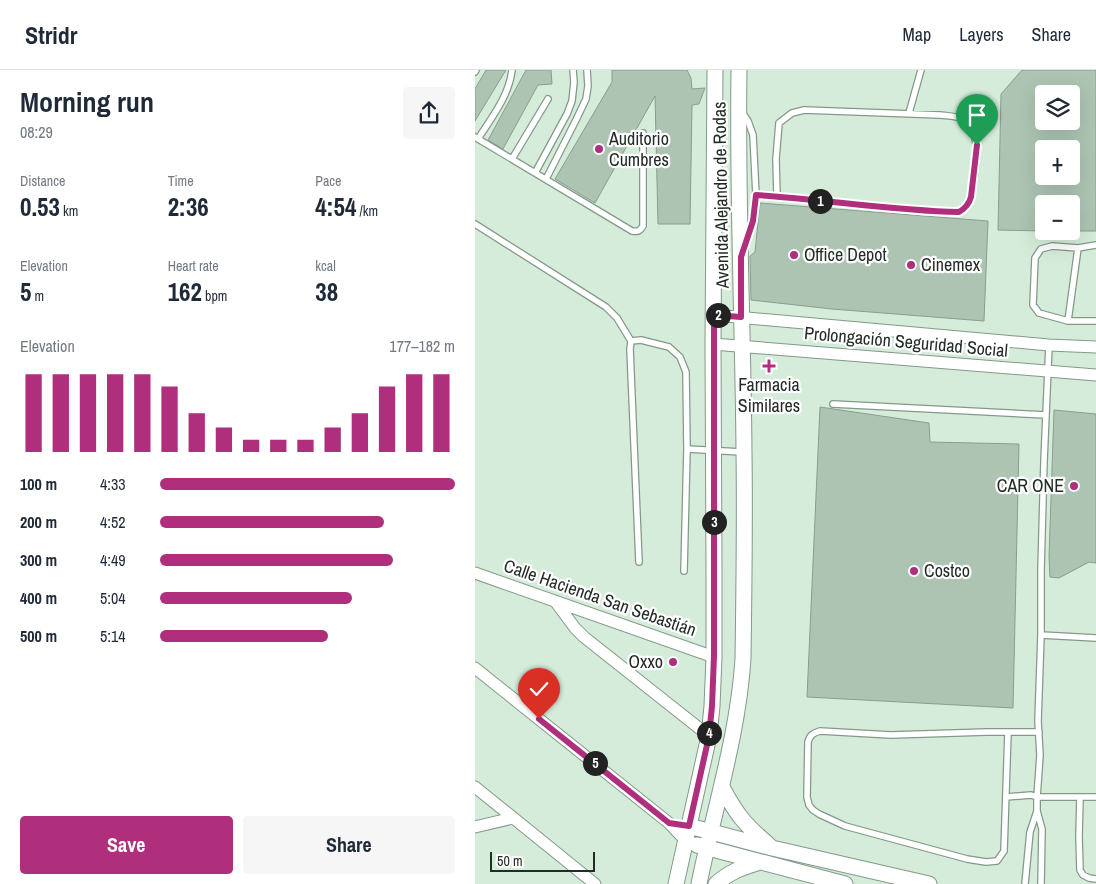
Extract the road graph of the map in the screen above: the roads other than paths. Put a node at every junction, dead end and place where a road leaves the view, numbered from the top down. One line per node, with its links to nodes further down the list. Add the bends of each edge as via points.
1 (512, 70): 11 (lane, via 502,102)
2 (573, 70): 13 (lane, via 572,101)
3 (587, 70): 14 (lane, via 586,99)
4 (715, 70): 21 (street, Avenida Alejandro de Rodas)
5 (739, 70): 8 (street, Avenida Alejandro de Rodas)
6 (921, 70): 9 (lane)
7 (548, 99): 12 (lane)
8 (739, 105): 15 (lane, via 753,135); 20 (street, Avenida Alejandro de Rodas)
9 (909, 113): 16 (lane, via 804,110 792,113 779,123); 16 (lane, via 955,116 971,127 977,145 971,197 963,210 873,207)
10 (643, 133): 14 (lane, via 643,226 639,231 632,231)
11 (477, 138): 12 (lane)
12 (513, 160): 13 (lane)
13 (535, 173): 14 (lane)
14 (545, 179)
15 (756, 195): 16 (lane); 20 (lane, via 753,221)
16 (777, 196)
17 (475, 224): 25 (lane, via 606,306)
18 (1096, 246): 19 (lane)
19 (1078, 248): 23 (lane); 23 (lane, via 1053,246 1041,249 1035,258 1033,305 1039,313)
20 (741, 257): 22 (street, Avenida Alejandro de Rodas)
21 (714, 315): 22 (street, Prolongación Seguridad Social); 26 (street, Avenida Alejandro de Rodas)
22 (741, 317): 27 (street, Prolongación Seguridad Social); 28 (street, Avenida Alejandro de Rodas)
23 (1068, 321): 24 (lane)
24 (1096, 321)
25 (631, 341): 34 (lane, via 641,340 669,347 680,357 686,372); 37 (lane)
26 (713, 344): 28 (street, Prolongación Seguridad Social); 35 (street, Avenida Alejandro de Rodas)
27 (1049, 345): 29 (street, Prolongación Seguridad Social); 30 (lane)
28 (741, 346): 30 (street, Prolongación Seguridad Social); 36 (street, Avenida Alejandro de Rodas)
29 (1096, 347)
30 (1048, 372): 31 (street, Prolongación Seguridad Social); 33 (lane)
31 (1096, 375)
32 (833, 404): 33 (lane)
33 (1046, 415): 41 (lane)
34 (687, 448): 35 (lane); 38 (lane)
35 (715, 450): 36 (lane); 43 (street, Avenida Alejandro de Rodas)
36 (744, 452): 49 (street, Avenida Alejandro de Rodas, via 742,677)
37 (639, 562)
38 (684, 571)
39 (475, 573): 40 (street, Calle Hacienda San Sebastián)
40 (555, 600): 43 (street, Calle Hacienda San Sebastián); 47 (street, via 584,637)
41 (1041, 635): 42 (lane); 46 (lane)
42 (1096, 638)
43 (714, 656): 47 (street, Avenida Alejandro de Rodas)
44 (475, 668): 56 (street)
45 (1008, 732): 46 (lane); 51 (lane); 51 (lane, via 891,735 820,731 811,735 808,742 807,797 813,810 845,826 886,838 967,859 997,861 1004,851)
46 (1039, 732): 50 (lane)
47 (709, 736): 57 (street, Avenida Alejandro de Rodas)
48 (475, 787): 55 (street)
49 (722, 787): 59 (street, Avenida Alejandro de Rodas); 62 (street, via 739,817)
50 (1037, 796): 51 (lane); 52 (lane); 54 (lane)
51 (1006, 797)
52 (1080, 797): 53 (lane); 64 (lane, via 1080,870 1083,875)
53 (1096, 797)
54 (1037, 811): 71 (lane, via 1031,832); 72 (lane, via 1042,829)
55 (513, 818): 58 (street); 65 (street)
56 (669, 823): 57 (street); 60 (street)
57 (689, 826): 59 (street); 60 (street, Avenida Alejandro de Rodas)
58 (475, 827)
59 (711, 832): 61 (street, Avenida Alejandro de Rodas); 62 (street)
60 (686, 841): 61 (street); 66 (street, Avenida Alejandro de Rodas)
61 (706, 848): 63 (street); 67 (street, Avenida Alejandro de Rodas)
62 (772, 848): 70 (street)
63 (760, 862): 68 (street, via 732,872); 69 (street)
64 (1096, 879)
65 (595, 884)
66 (676, 884)
67 (699, 884)
68 (716, 884)
69 (845, 884)
70 (929, 884)
71 (1025, 884)
72 (1041, 884)

